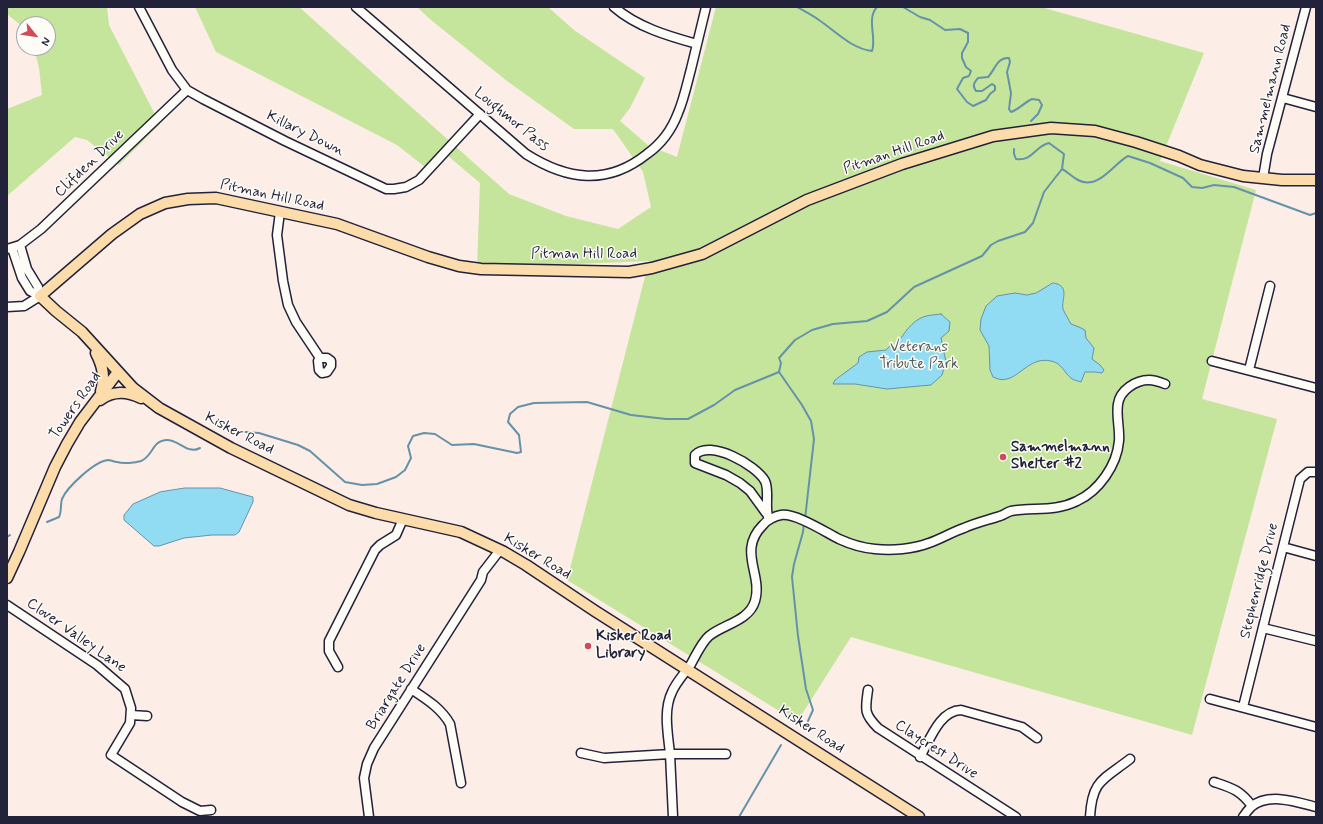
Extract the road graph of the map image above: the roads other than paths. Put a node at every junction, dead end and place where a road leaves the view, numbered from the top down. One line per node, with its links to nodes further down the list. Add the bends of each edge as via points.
1 (139, 7): 7 (street, Killary Down, via 172,70)
2 (356, 7): 10 (street, Loughmor Pass)
3 (614, 7): 6 (street, via 667,36)
4 (706, 7): 6 (street, Loughmor Pass)
5 (1306, 7): 8 (street, Sammelmann Road)
6 (697, 44): 10 (street, Loughmor Pass, via 679,113 664,137 657,147 638,161 610,174 580,175 548,167 526,154)
7 (187, 90): 10 (street, Killary Down, via 285,141 386,189 406,187 419,180); 14 (street, Clifden Drive, via 41,229)
8 (1283, 98): 9 (street); 11 (street, Sammelmann Road)
9 (1316, 106)
10 (480, 114)
11 (1263, 178): 12 (main road, Pitman Hill Road); 13 (main road, Pitman Hill Road, via 1225,172 1095,131 1050,128 993,136 902,164 807,200 702,254 628,272 481,269 459,266 337,224)
12 (1316, 180)
13 (280, 212): 18 (main road, Pitman Hill Road, via 216,198 188,198 165,203 140,214 112,234); 21 (street, via 277,234 288,305)
14 (20, 245): 15 (street, Clifden Drive); 16 (street)
15 (9, 248): 16 (street)
16 (26, 276): 18 (street, via 38,287)
17 (1270, 286): 23 (street)
18 (40, 296): 19 (street, Pitman Hill Road, via 24,306); 20 (main road, Towers Road)
19 (7, 308)
20 (88, 338): 24 (main road, Towers Road); 27 (main road, via 103,369 104,380)
21 (320, 358)
22 (1212, 361): 23 (street)
23 (1249, 370): 26 (street)
24 (118, 372): 27 (main road, Towers Road); 28 (main road, Kisker Road)
25 (1165, 384): 31 (street, via 1140,381 1120,396 1119,441 1106,476 1079,501 1059,508 1010,511 964,527 928,544 893,550 856,546 789,515)
26 (1316, 388)
27 (98, 399): 29 (main road, Towers Road)
28 (149, 402): 29 (main road, via 133,394 113,393); 32 (main road, Kisker Road, via 232,448 342,501)
29 (89, 410): 36 (main road, Towers Road, via 55,467)
30 (1316, 472): 33 (street, Stephenridge Drive, via 1308,472 1300,479)
31 (768, 517): 31 (street, via 765,481 749,465 736,457 715,451 697,452 695,463 740,483 750,491); 41 (street, via 752,540 756,592 751,609 743,617 707,637)
32 (403, 519): 34 (main road, Kisker Road, via 461,532 490,546); 40 (street, via 396,534 375,550 329,641 329,651)
33 (1283, 546): 35 (street); 38 (street, Stephenridge Drive)
34 (498, 553): 41 (main road, Kisker Road, via 526,565); 42 (street, Briargate Drive, via 496,562 481,580)
35 (1316, 556)
36 (7, 578)
37 (7, 605): 46 (street, Clover Valley Lane, via 117,680 129,699)
38 (1263, 628): 39 (street); 45 (street, Stephenridge Drive)
39 (1316, 641)
40 (338, 667)
41 (688, 668): 51 (street, via 672,692 667,710); 62 (main road, Kisker Road)
42 (412, 689): 56 (street, via 438,708 450,724); 60 (street, Briargate Drive, via 374,748 367,764 364,787)
43 (868, 690): 53 (street, Claycrest Drive, via 865,706 868,718)
44 (1210, 699): 45 (street)
45 (1243, 707): 48 (street)
46 (131, 715): 47 (street); 59 (street, Clover Valley Lane, via 130,723 111,755 182,802 200,811)
47 (147, 716)
48 (1316, 727)
49 (1037, 738): 53 (street, via 1022,726 955,710 941,719)
50 (582, 753): 51 (street, via 604,758)
51 (670, 754): 52 (street); 61 (street)
52 (726, 754)
53 (920, 757): 63 (street, Claycrest Drive)
54 (1130, 759): 64 (street, via 1098,784 1091,801)
55 (1214, 782): 57 (street, via 1237,790)
56 (461, 783)
57 (1252, 806): 58 (street, via 1267,800 1284,799); 65 (street)
58 (1316, 807)
59 (211, 810)
60 (369, 817)
61 (673, 817)
62 (919, 817)
63 (1016, 817)
64 (1090, 817)
65 (1243, 817)

